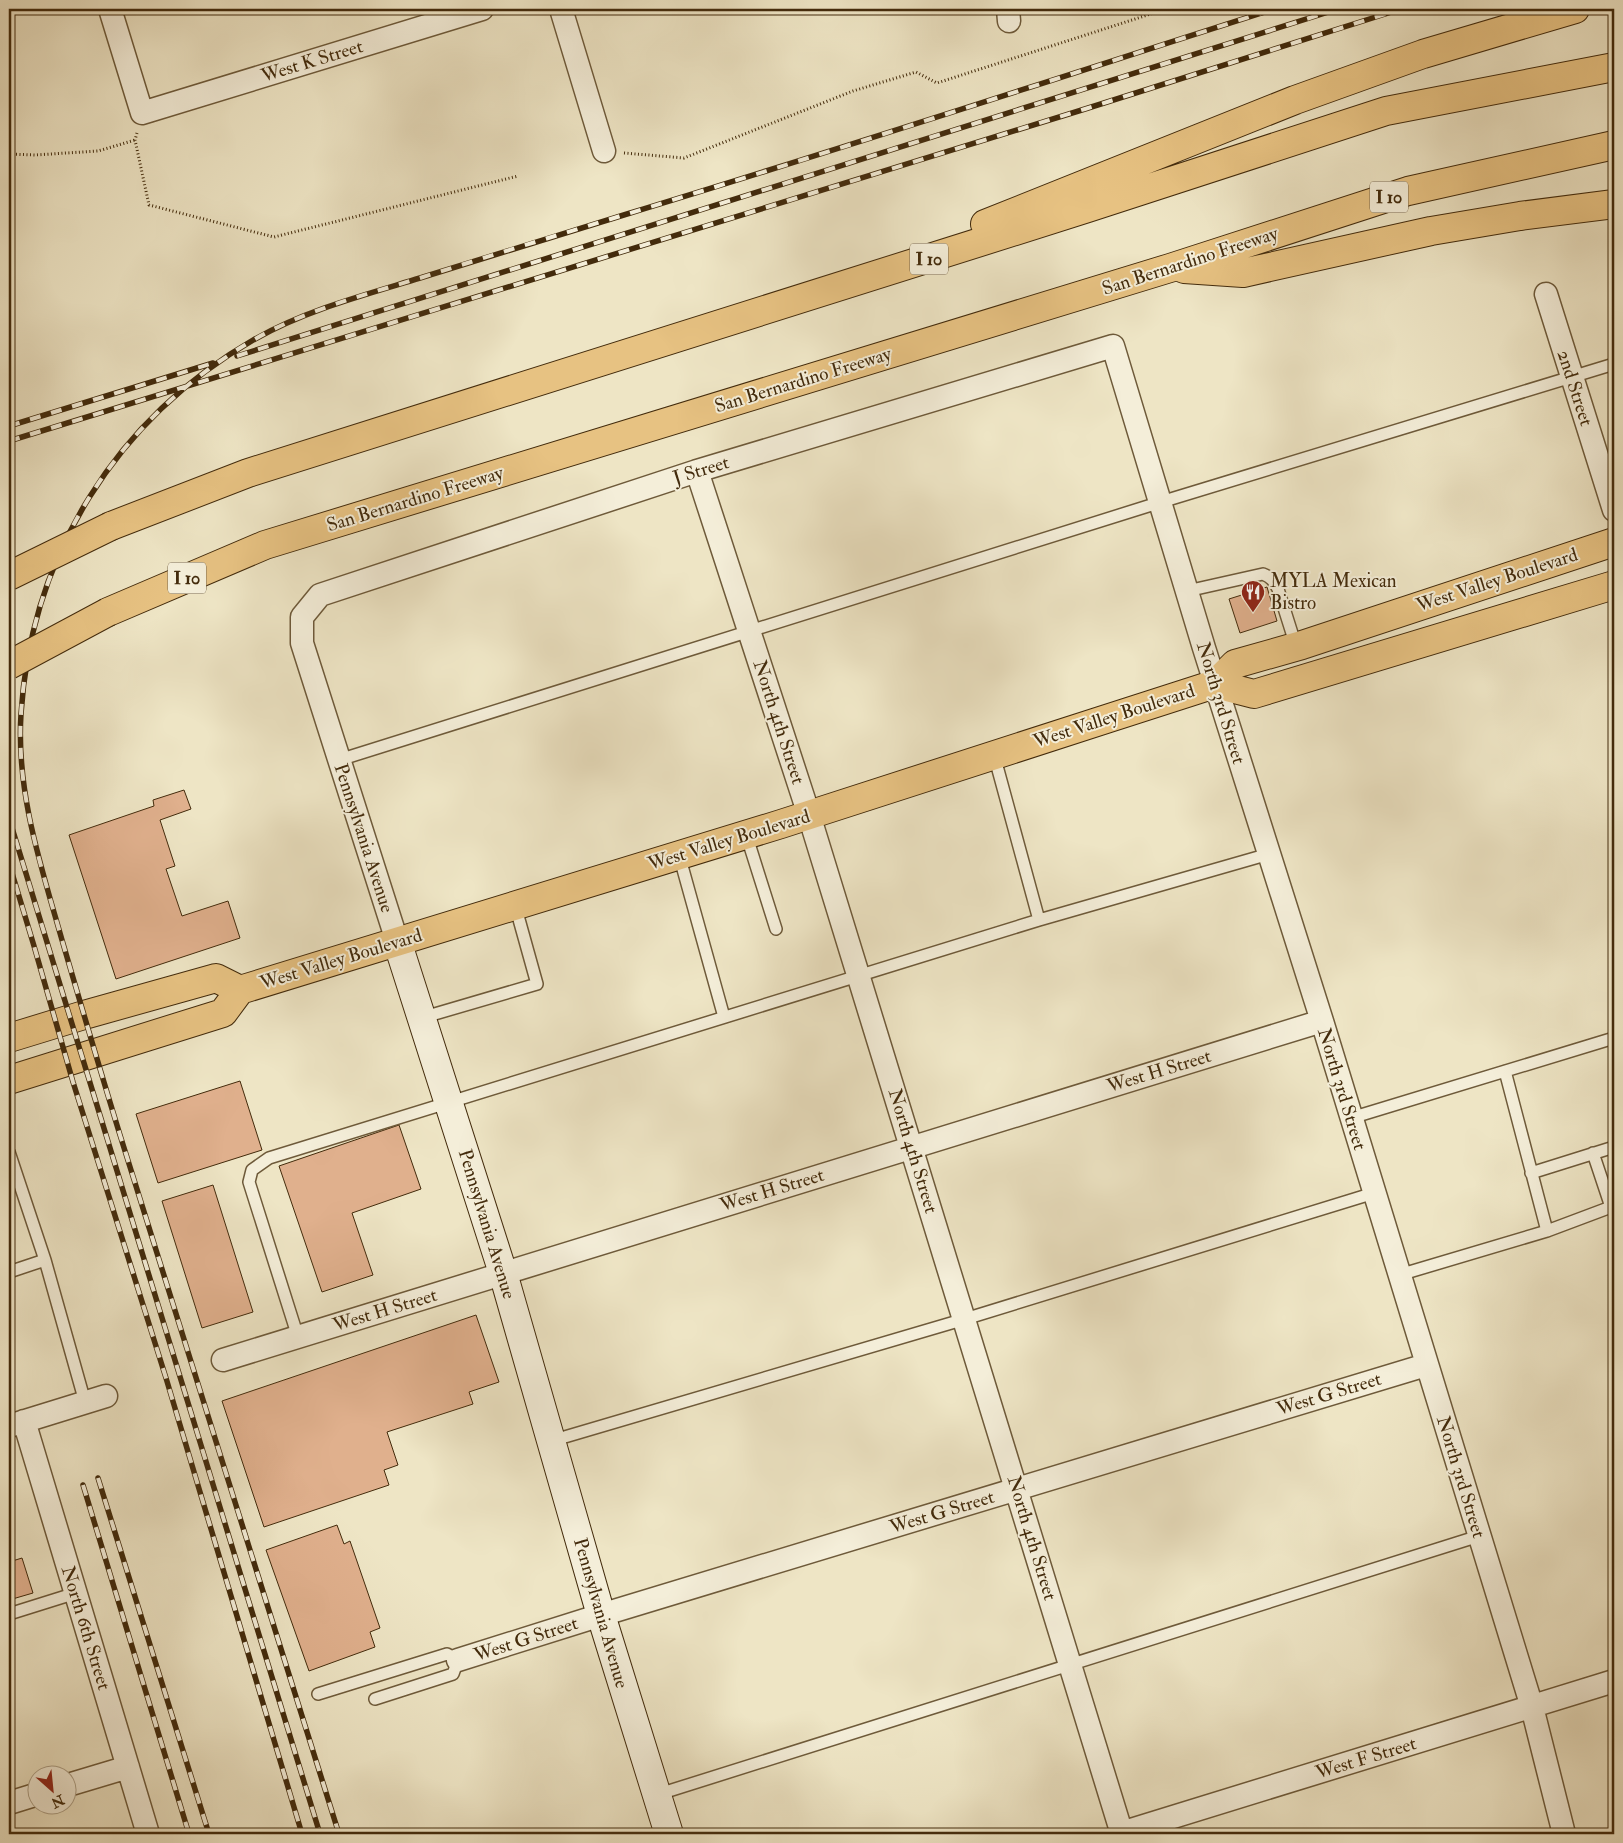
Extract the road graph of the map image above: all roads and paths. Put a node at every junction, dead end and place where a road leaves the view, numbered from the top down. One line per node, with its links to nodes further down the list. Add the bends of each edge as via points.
1 (110, 9): 7 (street)
2 (482, 9): 7 (street, West K Street)
3 (561, 9): 10 (street)
4 (1166, 9): 10 (path, via 937,84 916,72 853,91 684,158)
5 (1576, 9): 16 (main road, via 1423,54 1295,100)
6 (1614, 66): 16 (main road, I 10, via 1386,111)
7 (142, 113): 8 (path)
8 (135, 140): 11 (path, via 98,151); 12 (path, via 149,206 274,237)
9 (1614, 145): 14 (main road, San Bernardino Freeway / I 10, via 1408,191)
10 (604, 151)
11 (9, 154)
12 (518, 176)
13 (1614, 204): 14 (main road, via 1431,232 1243,273)
14 (1170, 268): 30 (main road, San Bernardino Freeway / I 10, bridge, via 265,545 108,612)
15 (1546, 294): 19 (street, 2nd Street)
16 (778, 307): 24 (main road, I 10, bridge, via 248,473 111,526)
17 (1113, 346): 20 (street, J Street); 21 (street, North 3rd Street)
18 (1614, 364): 19 (lane)
19 (1572, 377): 21 (lane); 22 (street, 2nd Street)
20 (697, 470): 27 (street, J Street, via 320,595); 28 (street, North 4th Street)
21 (1161, 502): 26 (street, North 3rd Street); 28 (lane)
22 (1614, 510)
23 (1614, 542): 29 (main road, West Valley Boulevard)
24 (9, 576)
25 (1614, 585): 31 (main road, West Valley Boulevard, via 1254,694)
26 (1187, 591): 29 (lane, via 1263,574 1268,576 1278,589); 31 (street, North 3rd Street)
27 (302, 617): 33 (street, Pennsylvania Avenue, via 302,643)
28 (749, 631): 33 (lane); 34 (street, North 4th Street)
29 (1296, 646): 31 (main road, West Valley Boulevard, via 1235,664)
30 (9, 665)
31 (1215, 684): 32 (main road, West Valley Boulevard); 36 (street, North 3rd Street)
32 (994, 755): 34 (main road, West Valley Boulevard); 39 (lane)
33 (339, 760): 41 (street, Pennsylvania Avenue)
34 (809, 815): 35 (main road, West Valley Boulevard); 42 (street, North 4th Street)
35 (746, 834): 37 (main road, West Valley Boulevard); 40 (lane)
36 (1269, 854): 39 (lane); 46 (street, North 3rd Street)
37 (679, 855): 38 (main road, West Valley Boulevard); 44 (lane)
38 (515, 905): 41 (main road, West Valley Boulevard); 45 (lane, via 538,984)
39 (1039, 920): 42 (lane)
40 (776, 929)
41 (397, 941): 43 (main road, West Valley Boulevard); 45 (street, Pennsylvania Avenue)
42 (859, 975): 44 (lane); 54 (street, North 4th Street)
43 (240, 990): 47 (main road, West Valley Boulevard, via 216,978); 50 (main road, West Valley Boulevard, via 223,1013)
44 (724, 1017): 51 (lane)
45 (421, 1018): 51 (street, Pennsylvania Avenue)
46 (1322, 1020): 52 (street, North 3rd Street); 54 (street, West H Street)
47 (9, 1038)
48 (1614, 1038): 49 (lane)
49 (1505, 1071): 52 (lane); 57 (lane)
50 (9, 1080)
51 (449, 1103): 62 (street, Pennsylvania Avenue); 65 (lane, via 294,1149 269,1158 252,1170 248,1182)
52 (1351, 1118): 58 (street, North 3rd Street)
53 (1614, 1147): 56 (lane)
54 (912, 1148): 62 (street, West H Street); 64 (street, North 4th Street)
55 (9, 1152): 60 (lane)
56 (1593, 1153): 57 (lane); 59 (lane, via 1611,1207)
57 (1532, 1173): 59 (lane)
58 (1374, 1193): 63 (street, North 3rd Street); 64 (lane)
59 (1547, 1231): 63 (lane)
60 (44, 1260): 61 (lane); 68 (lane, via 65,1330)
61 (9, 1272)
62 (503, 1273): 65 (street, West H Street); 70 (street, Pennsylvania Avenue)
63 (1399, 1275): 67 (street, North 3rd Street)
64 (965, 1319): 70 (lane); 71 (street, North 4th Street)
65 (298, 1337): 66 (street, West H Street)
66 (224, 1360)
67 (1426, 1365): 71 (street, West G Street); 72 (street, North 3rd Street)
68 (96, 1399): 69 (street)
69 (16, 1423): 73 (street, North 6th Street)
70 (552, 1442): 75 (street, Pennsylvania Avenue)
71 (1017, 1489): 75 (street, West G Street); 77 (street, North 4th Street)
72 (1479, 1536): 77 (lane); 81 (street, North 3rd Street)
73 (76, 1593): 74 (lane); 82 (street, North 6th Street)
74 (9, 1614)
75 (601, 1615): 76 (street, West G Street); 84 (street, Pennsylvania Avenue)
76 (458, 1660): 79 (lane, via 447,1654); 80 (lane, via 453,1674)
77 (1070, 1665): 84 (lane); 89 (street, North 4th Street)
78 (1614, 1681): 81 (street, West F Street)
79 (318, 1694)
80 (375, 1699)
81 (1532, 1707): 89 (street, West F Street); 90 (street, North 3rd Street)
82 (128, 1767): 83 (street); 87 (street, North 6th Street)
83 (78, 1782)
84 (656, 1795): 88 (street, Pennsylvania Avenue)
85 (28, 1797): 86 (street)
86 (9, 1803)
87 (148, 1834)
88 (669, 1834)
89 (1121, 1834)
90 (1564, 1834)

